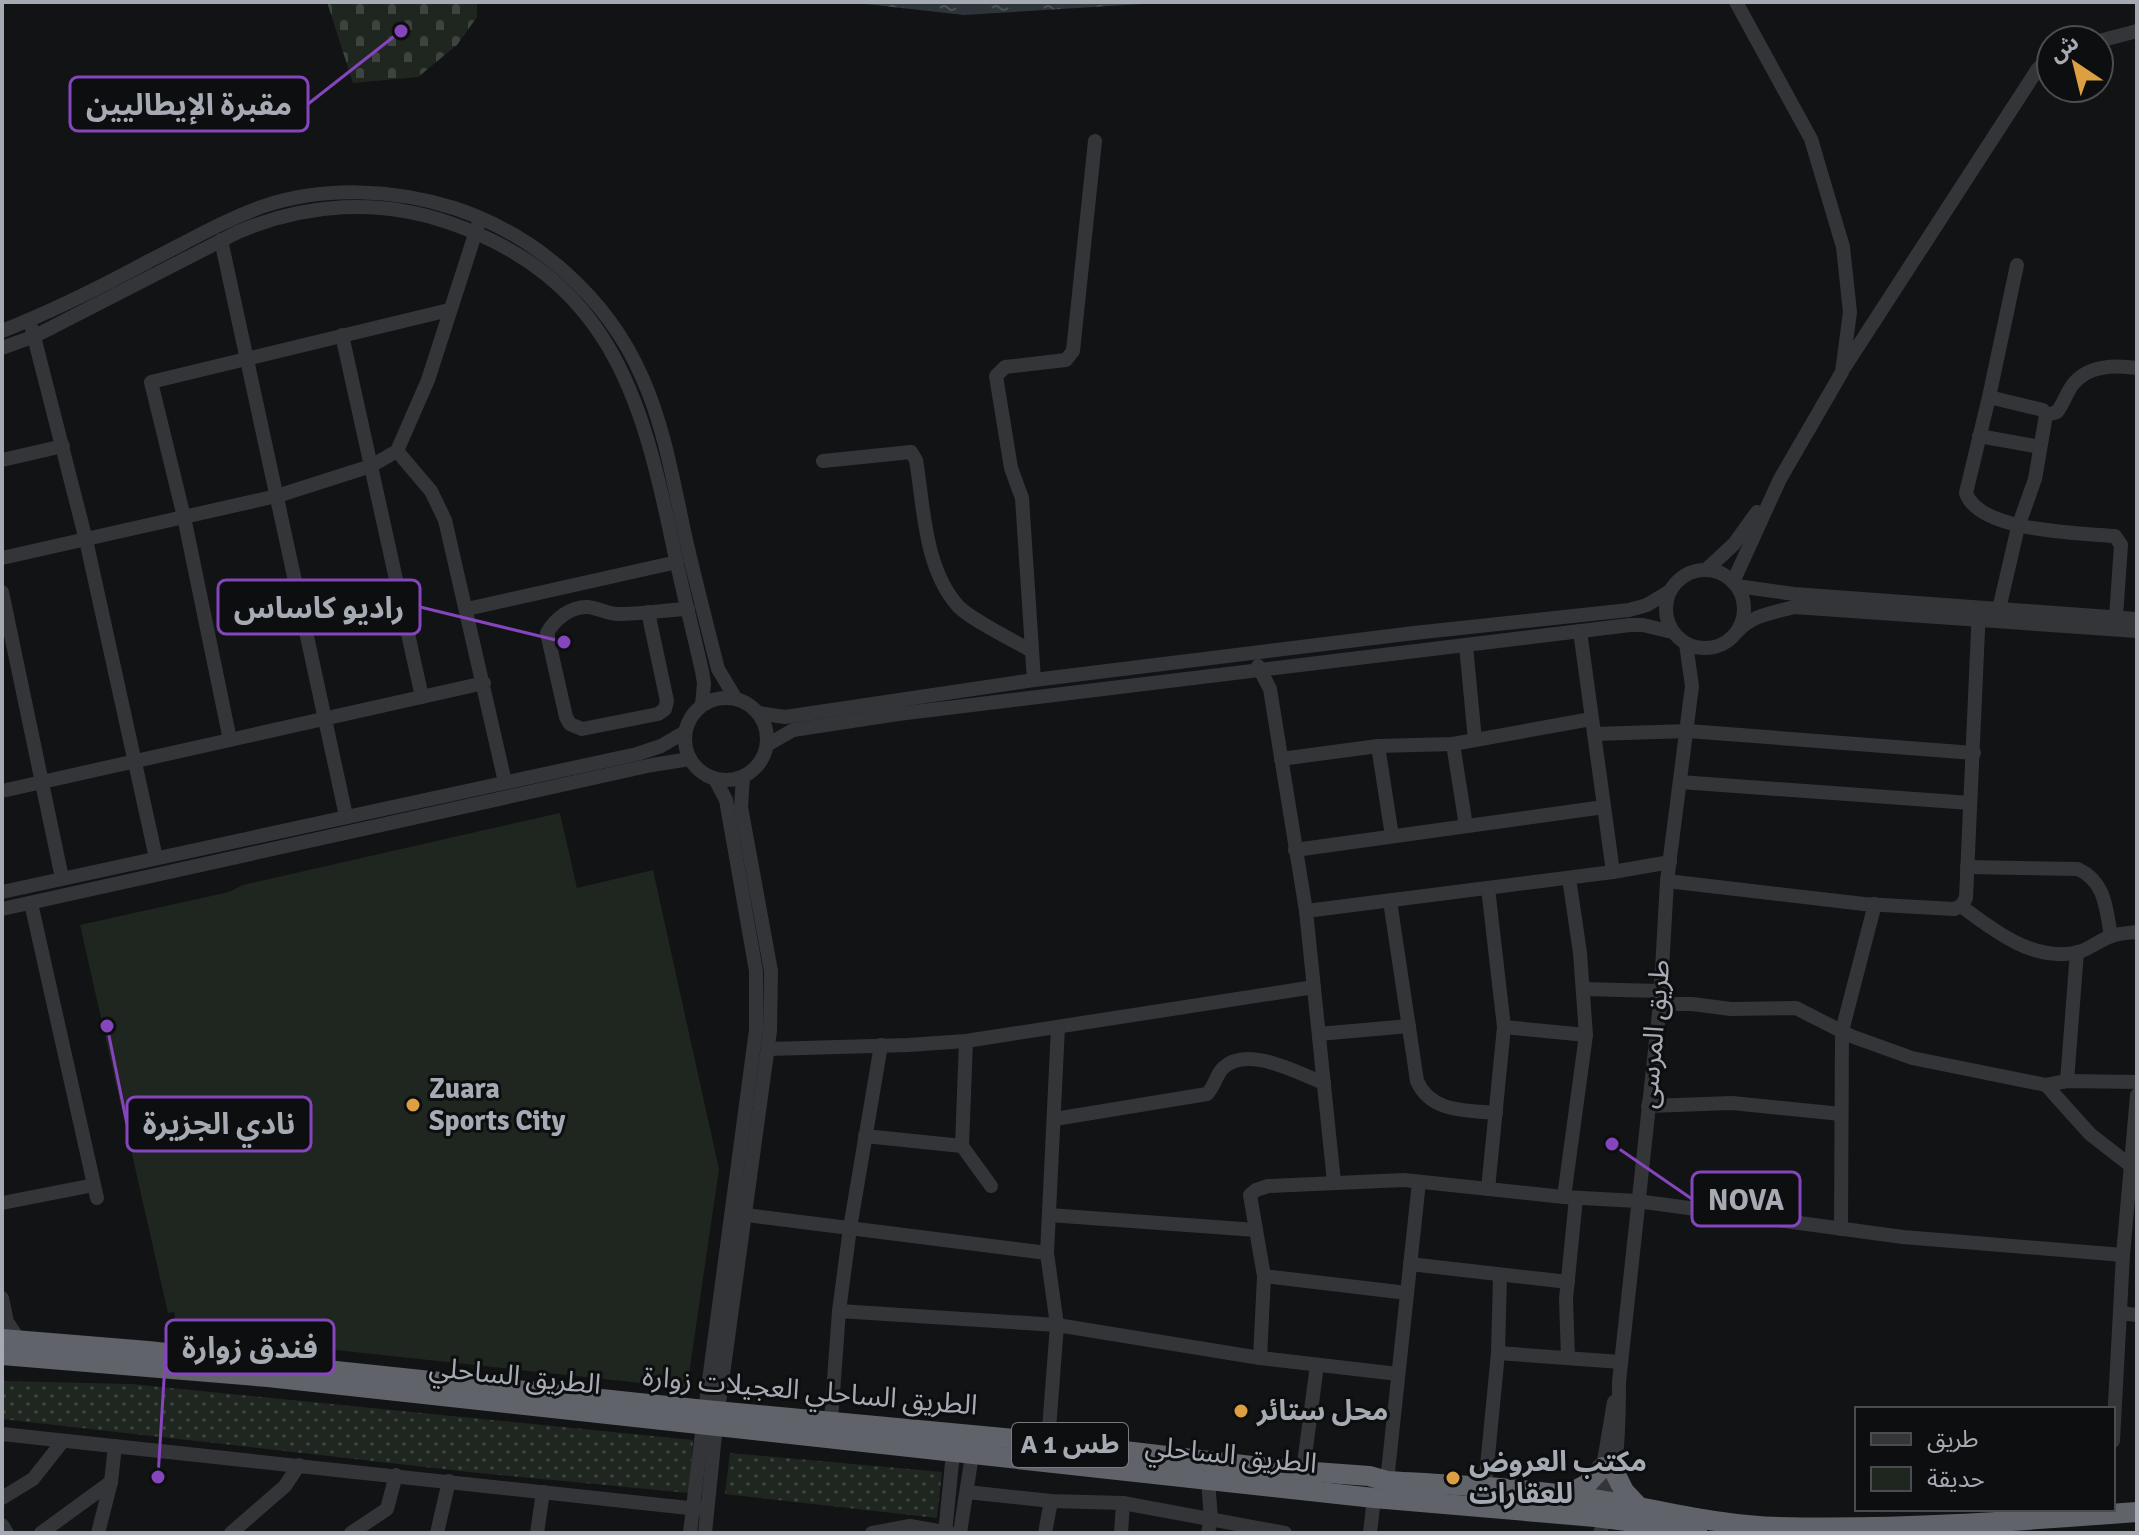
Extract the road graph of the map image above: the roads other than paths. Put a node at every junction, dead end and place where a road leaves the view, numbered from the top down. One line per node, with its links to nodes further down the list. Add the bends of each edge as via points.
1 (1736, 2): 17 (street, via 1811,139 1843,247 1850,312)
2 (2137, 31): 3 (street)
3 (2115, 37)
4 (2035, 73): 17 (street)
5 (1095, 141): 53 (street, via 1073,351 1066,360 1005,367 996,376 1011,468 1022,498)
6 (478, 225): 7 (street, via 392,209 331,206 262,222); 9 (street); 10 (street, via 428,199 399,195 364,192 283,201 223,224); 20 (street, via 538,249 596,304 642,376)
7 (221, 240): 13 (street); 15 (street)
8 (2017, 265): 18 (street)
9 (449, 310): 12 (street); 24 (street, via 428,380)
10 (28, 321): 11 (street); 13 (street)
11 (2, 331)
12 (342, 335): 15 (street); 27 (street)
13 (35, 336): 14 (street); 22 (street)
14 (2, 348)
15 (247, 359): 29 (street); 30 (street, via 151,382)
16 (2137, 368): 19 (street, via 2111,366 2081,377 2057,412)
17 (1842, 372): 28 (street)
18 (1989, 397): 19 (street); 21 (street)
19 (2046, 415): 23 (street)
20 (652, 425): 34 (street); 60 (street, via 718,669)
21 (1979, 436): 23 (street); 31 (street, via 1968,499)
22 (63, 446): 25 (street); 32 (street)
23 (2040, 447): 31 (street)
24 (397, 451): 27 (street); 39 (street, via 439,505)
25 (2, 460)
26 (823, 461): 53 (street, via 911,452 933,561 943,583 959,607)
27 (371, 466): 29 (street); 59 (street)
28 (1780, 479): 35 (street, via 1734,544); 36 (street)
29 (277, 496): 30 (street); 63 (street)
30 (184, 517): 32 (street); 67 (street)
31 (2018, 527): 41 (street); 44 (street, via 2115,536 2121,545)
32 (86, 540): 33 (street); 75 (street)
33 (2, 558)
34 (677, 562): 39 (street); 40 (street)
35 (1706, 570): 36 (street); 37 (street, via 1685,575)
36 (1735, 584): 43 (street); 47 (street, via 1743,601)
37 (1670, 591): 49 (street, via 1665,605); 54 (street, via 1629,610)
38 (2, 592): 78 (street)
39 (467, 609): 57 (street)
40 (688, 609): 42 (street); 61 (street, via 704,683)
41 (1999, 609): 43 (street); 44 (street)
42 (648, 612): 42 (street, via 614,614 586,607 573,609 552,624 547,633 570,724 582,729 665,709)
43 (1979, 614): 47 (street, via 1794,607 1756,617); 48 (street); 72 (street)
44 (2116, 617): 45 (street)
45 (2137, 619)
46 (1580, 631): 49 (street, via 1643,625); 51 (street); 64 (street)
47 (1738, 631): 52 (street)
48 (2137, 631)
49 (1672, 632): 50 (street)
50 (1686, 644): 52 (street); 58 (street, طريق المرسى)
51 (1466, 646): 55 (street); 68 (street)
52 (1712, 648): 58 (street, طريق المرسى)
53 (1032, 651): 56 (street)
54 (1255, 653): 55 (street); 56 (street)
55 (1260, 670): 70 (street, via 821,725 793,730); 74 (street, via 1270,689)
56 (1034, 680): 62 (street, via 785,717)
57 (484, 683): 59 (street); 79 (street)
58 (1692, 686): 65 (street, طريق المرسى)
59 (422, 697): 63 (street)
60 (736, 699): 61 (street); 62 (street)
61 (702, 705): 66 (street)
62 (758, 713): 70 (street)
63 (325, 718): 67 (street); 85 (street)
64 (1592, 727): 65 (street); 68 (street); 84 (street)
65 (1688, 731): 72 (street); 80 (street, طريق المرسى)
66 (685, 732): 73 (street); 79 (street, via 637,754)
67 (230, 740): 75 (street)
68 (1475, 740): 69 (street)
69 (1453, 744): 71 (street); 87 (street)
70 (767, 745): 76 (street, via 763,758)
71 (1378, 746): 74 (street); 88 (street)
72 (1974, 753): 82 (street)
73 (690, 759): 77 (street); 86 (street)
74 (1281, 759): 89 (street)
75 (136, 761): 78 (street); 90 (street)
76 (743, 777): 77 (street); 108 (street, via 741,807 771,971)
77 (715, 779): 108 (street, via 726,800)
78 (43, 781): 81 (street); 94 (street)
79 (505, 782): 83 (street)
80 (1680, 782): 82 (street); 91 (street, طريق المرسى)
81 (2, 791)
82 (1970, 803): 92 (street)
83 (384, 807): 85 (street); 86 (street)
84 (1604, 807): 87 (street); 93 (street)
85 (346, 816): 90 (street)
86 (387, 823): 100 (street)
87 (1466, 826): 88 (street)
88 (1392, 836): 89 (street)
89 (1295, 850): 104 (street)
90 (156, 858): 94 (street)
91 (1670, 862): 93 (street); 96 (street, طريق المرسى)
92 (1967, 867): 102 (street); 106 (street, via 2078,869 2092,875 2103,893)
93 (1613, 872): 95 (street)
94 (62, 878): 98 (street)
95 (1569, 878): 97 (street); 110 (street)
96 (1667, 881): 101 (street); 111 (street, طريق المرسى)
97 (1488, 888): 99 (street); 114 (street)
98 (2, 892)
99 (1390, 901): 104 (street); 112 (street)
100 (31, 903): 103 (street); 139 (street, via 95,1192)
101 (1875, 904): 102 (street); 115 (street)
102 (1961, 906): 107 (street, via 1989,928 2033,949 2058,955)
103 (2, 909)
104 (1306, 911): 109 (street)
105 (2137, 932): 106 (street)
106 (2111, 936): 107 (street)
107 (2077, 952): 121 (street)
108 (764, 985): 120 (street); 140 (street)
109 (1314, 987): 113 (street); 116 (street)
110 (1583, 989): 111 (street); 117 (street)
111 (1660, 998): 115 (street, via 1731,1009 1796,1008); 126 (street, طريق المرسى)
112 (1409, 1026): 116 (street); 127 (street, via 1417,1081 1427,1098 1452,1109)
113 (1058, 1027): 118 (street); 129 (street)
114 (1504, 1027): 117 (street); 127 (street)
115 (1842, 1031): 124 (street, via 1912,1058); 128 (street)
116 (1319, 1034): 123 (street)
117 (1586, 1035): 137 (street)
118 (966, 1041): 119 (street); 131 (street)
119 (881, 1045): 120 (street); 130 (street)
120 (768, 1049): 140 (street)
121 (2067, 1081): 122 (street); 124 (street)
122 (2137, 1082)
123 (1324, 1083): 129 (street, via 1266,1059 1234,1062 1222,1068 1207,1094); 133 (street)
124 (2046, 1085): 132 (street, via 2090,1134)
125 (2137, 1095): 132 (street)
126 (1648, 1106): 128 (street, via 1732,1103); 138 (street, طريق المرسى)
127 (1496, 1113): 136 (street)
128 (1841, 1114): 143 (street)
129 (1055, 1119): 141 (street)
130 (865, 1136): 131 (street); 142 (street)
131 (962, 1146): 135 (street)
132 (2134, 1167): 146 (street)
133 (1334, 1182): 134 (street); 144 (street, via 1256,1190 1250,1195)
134 (1419, 1182): 136 (street); 147 (street)
135 (991, 1186)
136 (1488, 1189): 137 (street)
137 (1570, 1197): 138 (street); 150 (street)
138 (1637, 1201): 143 (street); 162 (street, طريق المرسى)
139 (2, 1203)
140 (738, 1214): 142 (street); 166 (street)
141 (1049, 1215): 144 (street); 145 (street)
142 (850, 1228): 145 (street); 153 (street)
143 (1841, 1229): 146 (street)
144 (1256, 1230): 148 (street)
145 (1047, 1253): 156 (street)
146 (2123, 1255): 154 (street)
147 (1410, 1264): 149 (street); 151 (street)
148 (1264, 1276): 151 (street); 160 (street)
149 (1500, 1276): 150 (street); 158 (street)
150 (1568, 1282): 161 (street)
151 (1407, 1293): 164 (street)
152 (2, 1298): 157 (street)
153 (839, 1311): 156 (street); 167 (street)
154 (2120, 1313): 155 (street); 165 (street)
155 (2137, 1315)
156 (1057, 1325): 160 (street); 170 (street)
157 (8, 1336): 166 (highway, الطريق الساحلي العجيلات زوارة / A 1 طس)
158 (1498, 1353): 161 (street); 181 (street)
159 (2, 1355): 166 (highway, الطريق الساحلي / A 1 طس)
160 (1260, 1358): 163 (street)
161 (1568, 1358): 162 (street)
162 (1621, 1362): 174 (street, طريق المرسى, via 1619,1427)
163 (1317, 1365): 164 (street); 175 (street)
164 (1398, 1374): 179 (street)
165 (2115, 1407)
166 (710, 1418): 167 (highway, الطريق الساحلي العجيلات زوارة / A 1 طس); 172 (highway, الطريق الساحلي / A 1 طس); 190 (street)
167 (831, 1420): 170 (highway, الطريق الساحلي العجيلات زوارة / A 1 طس)
168 (2, 1434): 169 (street)
169 (63, 1441): 171 (street); 185 (street, via 33,1479)
170 (1048, 1442): 175 (highway, الطريق الساحلي العجيلات زوارة / A 1 طس)
171 (115, 1446): 173 (street); 180 (street)
172 (962, 1454): 178 (highway, الطريق الساحلي / A 1 طس); 183 (street); 208 (street)
173 (299, 1465): 176 (street); 198 (street, via 285,1486)
174 (1609, 1470): 184 (highway); 189 (highway); 193 (street, طريق المرسى)
175 (1303, 1471): 179 (highway, الطريق الساحلي العجيلات زوارة / A 1 طس)
176 (396, 1475): 177 (street); 202 (street, via 387,1509)
177 (449, 1481): 182 (street); 203 (street)
178 (1208, 1481): 186 (highway, الطريق الساحلي / A 1 طس); 196 (street)
179 (1387, 1481): 181 (highway, الطريق الساحلي العجيلات زوارة / A 1 طس)
180 (111, 1482): 200 (street); 201 (street)
181 (1485, 1487): 184 (highway, الطريق الساحلي العجيلات زوارة / A 1 طس)
182 (543, 1492): 190 (street); 204 (street)
183 (967, 1492): 187 (street); 209 (street)
184 (1566, 1495): 193 (highway, الطريق الساحلي العجيلات زوارة / A 1 طس)
185 (2, 1498)
186 (1374, 1498): 193 (highway, الطريق الساحلي / A 1 طس); 213 (street)
187 (1051, 1501): 188 (street); 210 (street)
188 (1123, 1503): 196 (street); 211 (street)
189 (1640, 1508): 192 (highway, الطريق الساحلي العجيلات زوارة / A 1 طس, via 1778,1527); 193 (highway, الطريق الساحلي العجيلات زوارة / A 1 طس)
190 (700, 1509): 205 (street); 206 (street)
191 (2137, 1512): 192 (highway, الطريق الساحلي العجيلات زوارة / A 1 طس)
192 (2109, 1516): 194 (highway, A 1 طس); 197 (highway, A 1 طس)
193 (1600, 1517): 214 (highway, الطريق الساحلي / A 1 طس)
194 (2137, 1520)
195 (2, 1525): 199 (street)
196 (1210, 1526): 212 (street)
197 (2004, 1530): 215 (highway, A 1 طس)
198 (237, 1531)
199 (7, 1533)
200 (41, 1533)
201 (98, 1533)
202 (351, 1533)
203 (437, 1533)
204 (537, 1533)
205 (690, 1533)
206 (705, 1533)
207 (872, 1533): 208 (street, via 910,1526)
208 (947, 1533)
209 (960, 1533)
210 (1045, 1533)
211 (1121, 1533)
212 (1285, 1533)
213 (1370, 1533)
214 (1738, 1533)
215 (1906, 1533)

